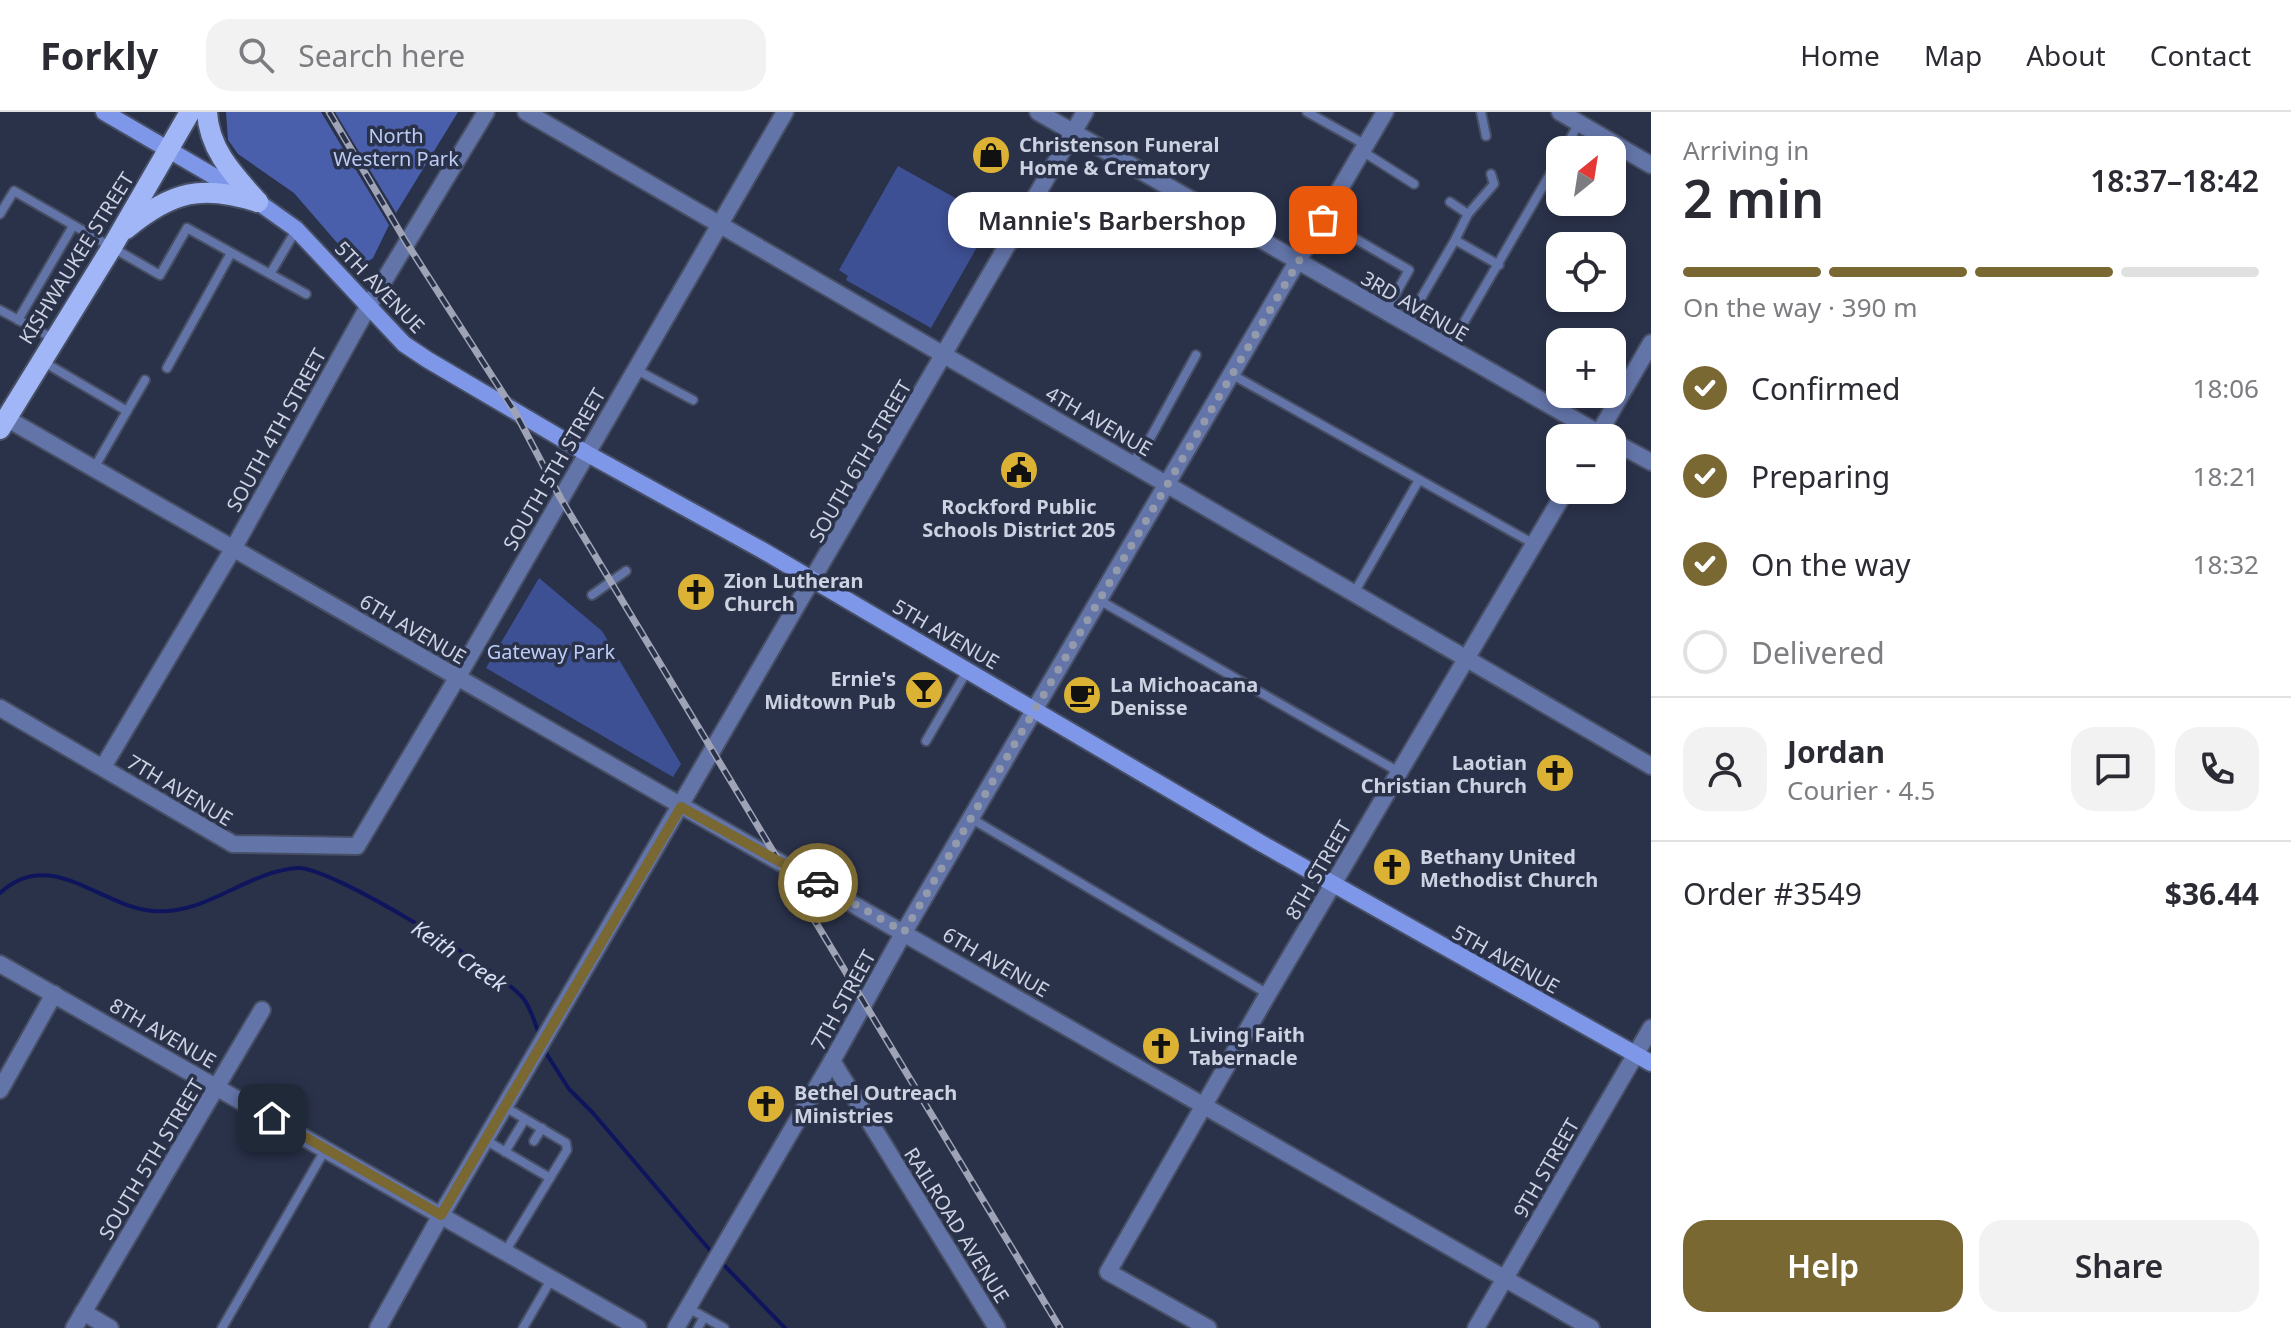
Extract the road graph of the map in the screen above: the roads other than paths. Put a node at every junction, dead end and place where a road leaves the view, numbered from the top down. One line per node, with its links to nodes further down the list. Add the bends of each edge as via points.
1 (104, 112): 18 (main road, 5TH AVENUE)
2 (190, 112): 18 (main road, KISHWAUKEE STREET)
3 (207, 112): 23 (main road, via 218,153)
4 (486, 112): 38 (street, SOUTH 4TH STREET)
5 (526, 112): 28 (street, 4TH AVENUE)
6 (785, 112): 28 (street, SOUTH 5TH STREET)
7 (1038, 112): 14 (street, 3RD AVENUE)
8 (1085, 112): 14 (street, SOUTH 6TH STREET)
9 (1307, 112): 17 (lane)
10 (1385, 112): 17 (street, 7TH STREET)
11 (1481, 112): 15 (lane)
12 (1560, 112): 13 (street)
13 (1579, 123): 16 (lane); 19 (street)
14 (1073, 133): 34 (street, 3RD AVENUE); 46 (street, SOUTH 6TH STREET)
15 (1486, 136)
16 (1572, 136)
17 (1364, 148): 22 (lane); 27 (street, 7TH STREET)
18 (170, 150): 23 (main road, 5TH AVENUE); 32 (main road, KISHWAUKEE STREET)
19 (1651, 165)
20 (1491, 174): 26 (lane, via 1494,184)
21 (1546, 182): 35 (lane)
22 (1414, 184)
23 (258, 202): 30 (main road, 5TH AVENUE); 32 (main road, via 226,192 184,195 149,213)
24 (1450, 202): 26 (lane)
25 (0, 214): 29 (lane, via 14,191)
26 (1468, 214): 31 (lane)
27 (1323, 220): 34 (street, 7TH STREET); 40 (lane, via 1409,270)
28 (718, 223): 46 (street, 4TH AVENUE); 50 (street, SOUTH 5TH STREET)
29 (73, 226): 32 (lane); 41 (lane)
30 (296, 229): 36 (lane); 38 (main road, 5TH AVENUE)
31 (1455, 240): 35 (lane); 42 (lane)
32 (115, 242): 33 (lane, via 160,275 187,228); 43 (main road, KISHWAUKEE STREET)
33 (231, 253): 36 (lane); 49 (lane)
34 (1297, 260): 40 (street, 3RD AVENUE); 51 (street, 7TH STREET)
35 (1499, 265): 45 (lane)
36 (270, 274): 37 (lane)
37 (306, 294)
38 (368, 307): 59 (main road, 5TH AVENUE, via 404,344); 67 (street, SOUTH 4TH STREET)
39 (0, 310): 41 (lane)
40 (1386, 312): 42 (street, 3RD AVENUE)
41 (18, 320): 43 (lane)
42 (1406, 324): 45 (street, 3RD AVENUE)
43 (54, 339): 48 (main road, KISHWAUKEE STREET)
44 (1651, 343): 57 (street)
45 (1449, 348): 56 (street, 3RD AVENUE)
46 (945, 355): 61 (street, 4TH AVENUE); 69 (street, SOUTH 6TH STREET)
47 (1196, 355): 61 (lane)
48 (41, 361): 54 (lane); 55 (main road, KISHWAUKEE STREET)
49 (167, 368)
50 (635, 369): 53 (lane); 59 (street, SOUTH 5TH STREET)
51 (1231, 374): 63 (lane); 64 (street, 7TH STREET)
52 (145, 380): 54 (lane)
53 (693, 400)
54 (127, 411): 62 (lane)
55 (3, 423): 62 (street, 6TH AVENUE)
56 (1580, 424)
57 (1611, 424)
58 (1626, 449): 60 (street, 3RD AVENUE)
59 (586, 453): 69 (main road, 5TH AVENUE); 75 (street, SOUTH 5TH STREET)
60 (1651, 462)
61 (1132, 463): 64 (street, 4TH AVENUE)
62 (94, 468): 67 (street, 6TH AVENUE)
63 (1419, 480): 66 (lane); 70 (lane)
64 (1166, 483): 70 (street, 4TH AVENUE); 72 (street, 7TH STREET)
65 (1558, 504): 66 (street, 8TH STREET)
66 (1534, 544): 73 (street, 8TH STREET)
67 (233, 549): 75 (street, 6TH AVENUE); 80 (street, SOUTH 4TH STREET)
68 (626, 571): 71 (lane)
69 (814, 581): 74 (main road, 5TH AVENUE); 82 (street, SOUTH 6TH STREET)
70 (1354, 593): 73 (street, 4TH AVENUE)
71 (592, 595)
72 (1099, 600): 77 (street, 7TH STREET); 81 (lane)
73 (1466, 659): 79 (street, 4TH AVENUE); 81 (street, 8TH STREET)
74 (968, 670): 77 (main road, 5TH AVENUE); 78 (lane)
75 (457, 678): 82 (street, 6TH AVENUE); 84 (street, SOUTH 5TH STREET)
76 (0, 708): 80 (street, 7TH AVENUE)
77 (1035, 709): 83 (street, 7TH STREET); 85 (main road, 5TH AVENUE)
78 (926, 741)
79 (1651, 766)
80 (103, 767): 84 (street, 7TH AVENUE, via 233,844)
81 (1399, 772): 85 (street, 8TH STREET)
82 (681, 807): 86 (street, 6TH AVENUE); 97 (street, SOUTH 6TH STREET)
83 (972, 819): 86 (street, 7TH STREET); 89 (lane)
84 (357, 846)
85 (1333, 884): 89 (street, 8TH STREET); 92 (main road, 5TH AVENUE)
86 (904, 932): 93 (street, 7TH STREET); 98 (street, 6TH AVENUE)
87 (0, 964): 88 (street, 8TH AVENUE)
88 (54, 994): 95 (street, 8TH AVENUE); 96 (street)
89 (1268, 994): 98 (street, 8TH STREET)
90 (262, 1010): 95 (street, SOUTH 5TH STREET)
91 (1651, 1028): 92 (street, 9TH STREET)
92 (1635, 1054): 94 (main road, 5TH AVENUE); 109 (street, 9TH STREET)
93 (832, 1061): 110 (street, 7TH STREET); 122 (street, RAILROAD AVENUE)
94 (1651, 1063)
95 (217, 1087): 103 (street, 8TH AVENUE); 111 (street, SOUTH 5TH STREET)
96 (0, 1090)
97 (505, 1107): 99 (lane); 101 (street, SOUTH 6TH STREET)
98 (1203, 1107): 109 (street, 6TH AVENUE); 123 (street, 8TH STREET, via 1108,1272)
99 (525, 1119): 100 (lane); 104 (lane)
100 (542, 1128): 102 (lane); 105 (lane, via 566,1143)
101 (487, 1141): 104 (lane); 106 (street, SOUTH 6TH STREET)
102 (534, 1141)
103 (326, 1149): 106 (street, 8TH AVENUE); 115 (lane)
104 (505, 1152): 105 (lane, via 524,1158)
105 (550, 1178): 107 (lane)
106 (441, 1215): 107 (street, 8TH AVENUE); 116 (street, SOUTH 6TH STREET)
107 (505, 1252): 108 (street, 8TH AVENUE)
108 (552, 1278): 117 (lane); 118 (street, 8TH AVENUE)
109 (1504, 1280): 124 (street, 9TH STREET); 125 (street, 6TH AVENUE)
110 (688, 1308): 112 (lane); 119 (street, 7TH STREET)
111 (83, 1312): 113 (street, SOUTH 5TH STREET); 114 (street)
112 (704, 1317): 120 (lane); 121 (lane)
113 (74, 1328)
114 (110, 1328)
115 (222, 1328)
116 (378, 1328)
117 (523, 1328)
118 (638, 1328)
119 (676, 1328)
120 (698, 1328)
121 (724, 1328)
122 (997, 1328)
123 (1208, 1328)
124 (1476, 1328)
125 (1591, 1328)

